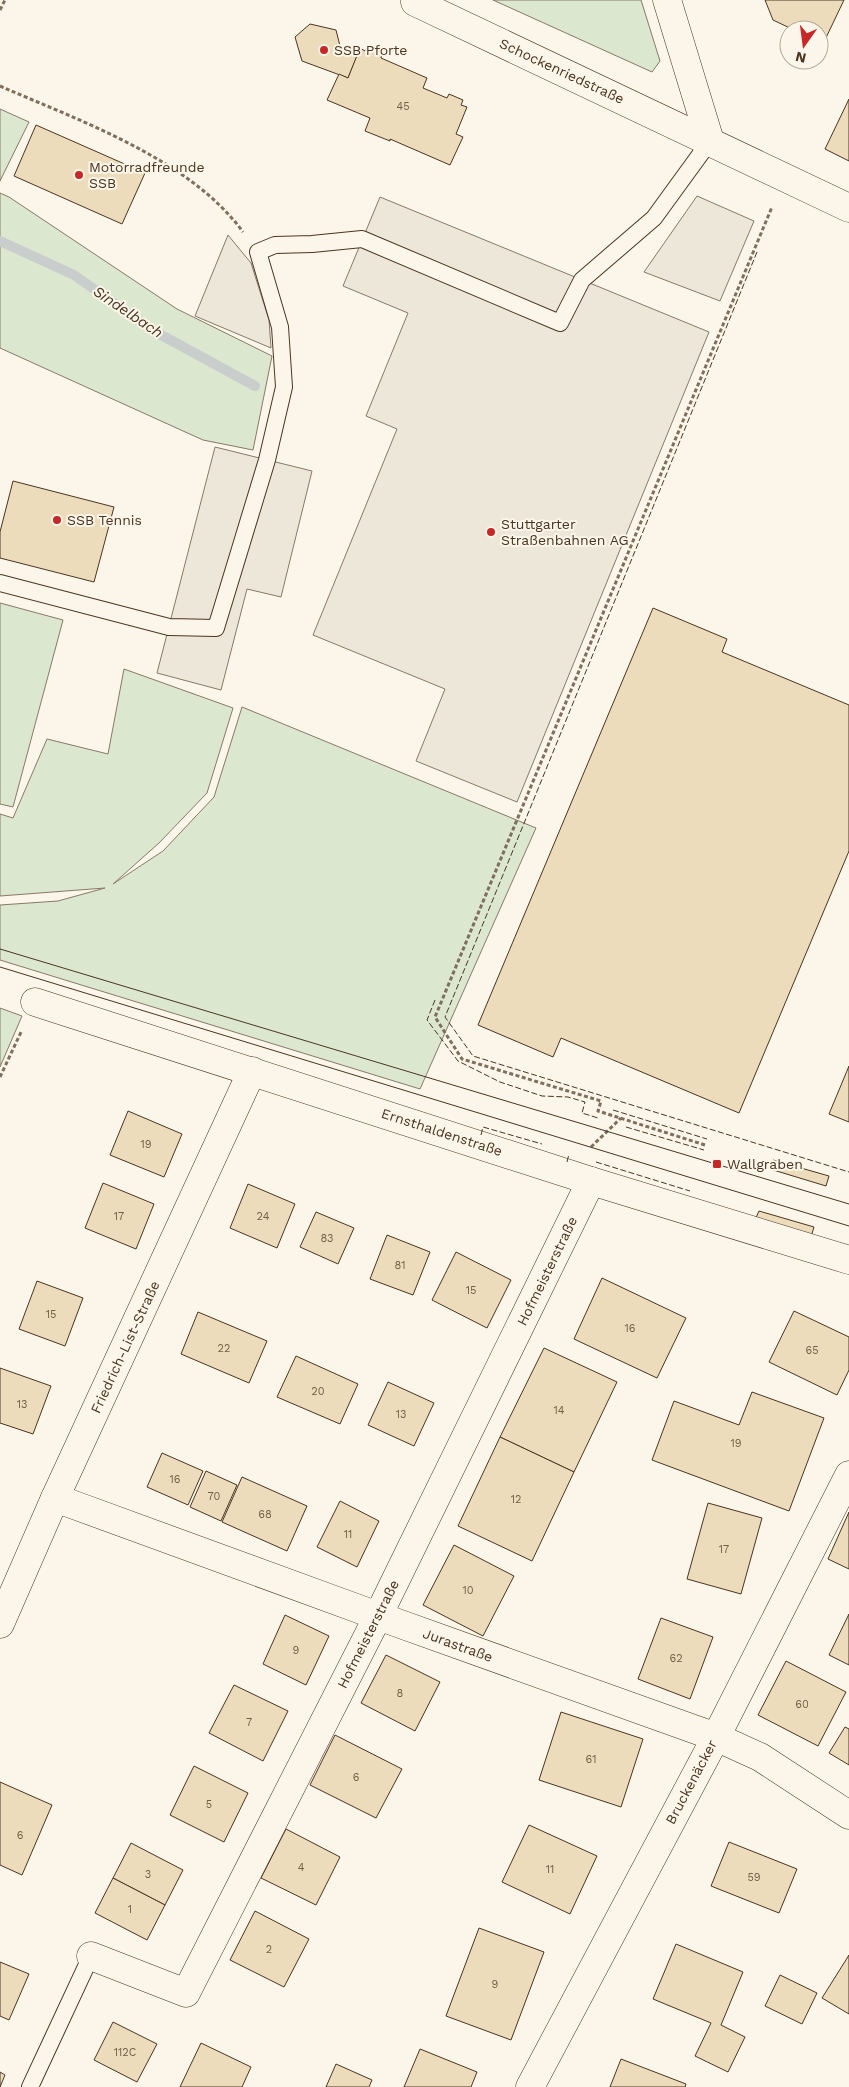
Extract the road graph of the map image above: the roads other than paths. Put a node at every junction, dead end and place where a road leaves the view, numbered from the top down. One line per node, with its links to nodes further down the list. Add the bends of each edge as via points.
1 (667, 0): 3 (street)
2 (413, 1): 3 (street, Schockenriedstraße)
3 (710, 141): 4 (street, Schockenriedstraße); 5 (lane, via 654,218 582,280 560,323 362,239 275,245 258,252 280,327 284,386 267,460 216,628 169,627)
4 (849, 208)
5 (0, 583)
6 (35, 1002): 7 (street, Ernsthaldenstraße)
7 (252, 1071): 8 (street, Ernsthaldenstraße); 11 (street, Friedrich-List-Straße)
8 (591, 1181): 9 (street, Ernsthaldenstraße); 12 (street, Hofmeisterstraße)
9 (849, 1260)
10 (849, 1475): 14 (street, Bruckenäcker)
11 (55, 1498): 12 (street, Jurastraße); 13 (street, Friedrich-List-Straße)
12 (378, 1616): 14 (street, Jurastraße); 16 (street, Hofmeisterstraße, via 186,1993)
13 (0, 1624)
14 (716, 1737): 15 (street, Jurastraße, via 760,1757); 18 (street, Bruckenäcker)
15 (849, 1815)
16 (91, 1956): 17 (lane)
17 (30, 2087)
18 (530, 2087)

